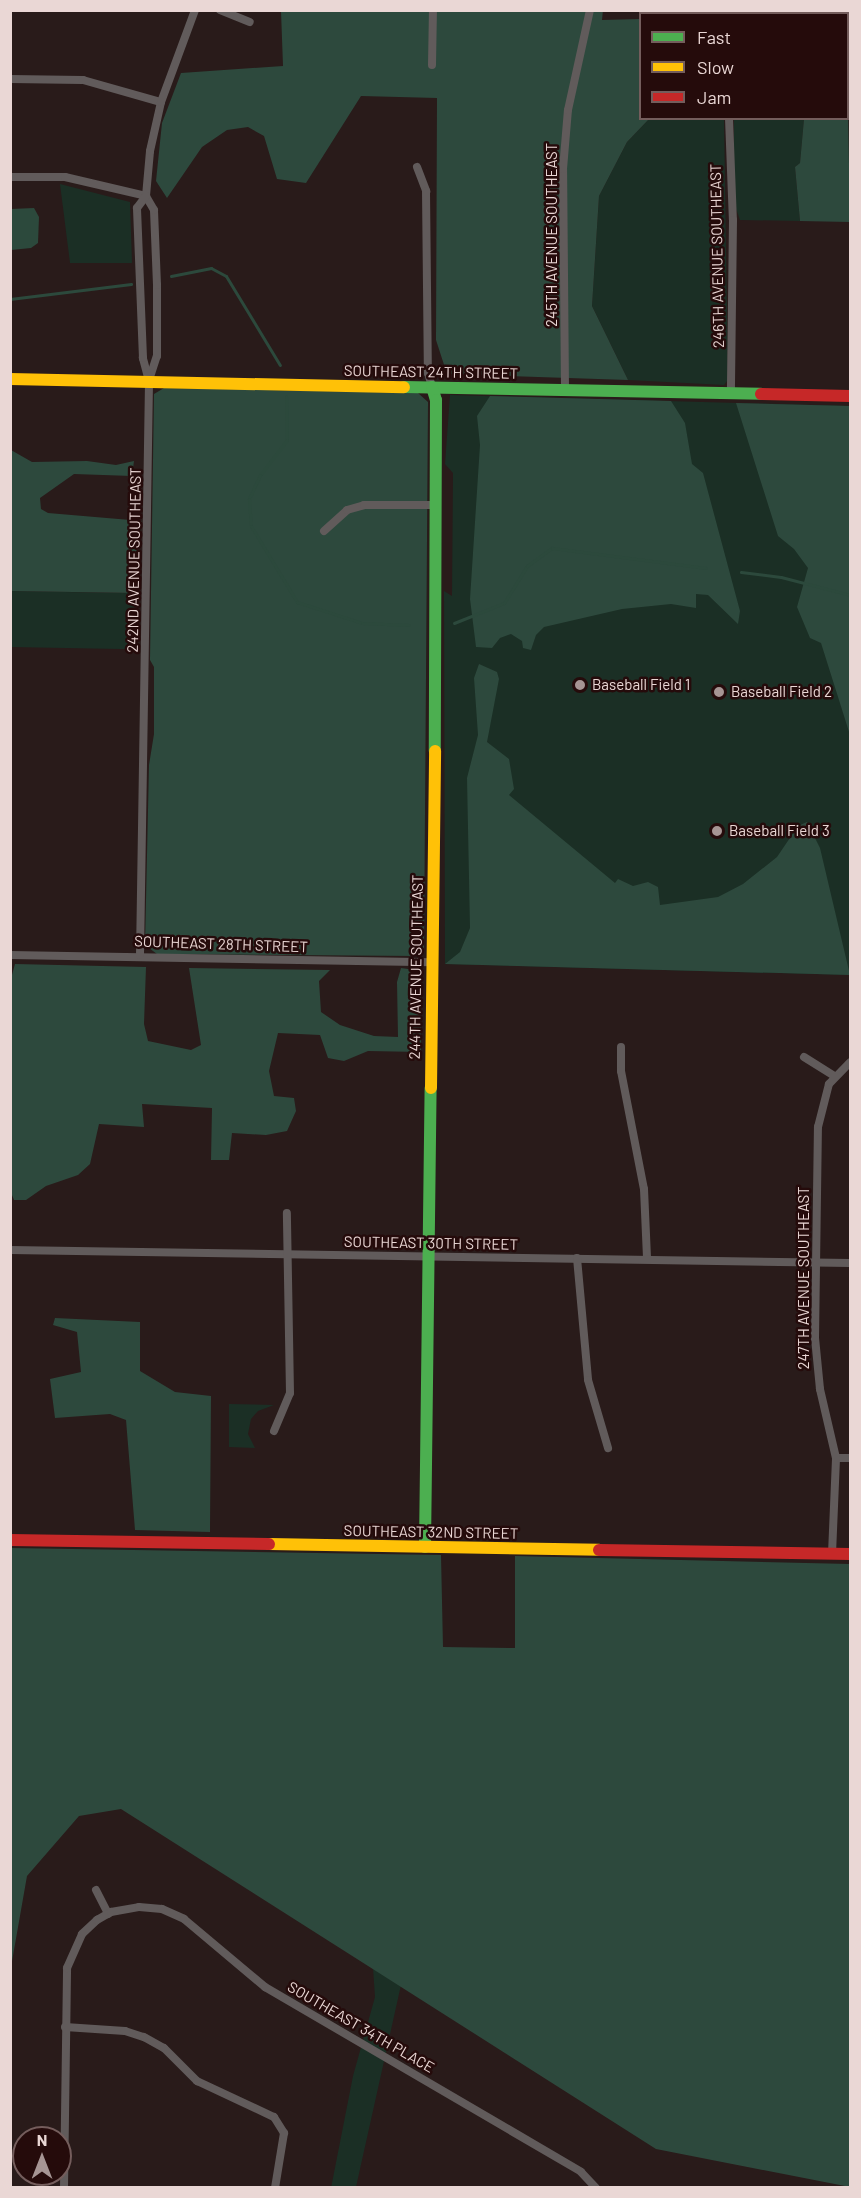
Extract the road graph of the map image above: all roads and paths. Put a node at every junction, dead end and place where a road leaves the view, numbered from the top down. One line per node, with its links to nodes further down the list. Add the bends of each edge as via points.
1 (195, 10): 8 (street, 242ND AVENUE SOUTHEAST)
2 (220, 10): 5 (street)
3 (433, 10): 6 (street)
4 (590, 10): 16 (street, 245TH AVENUE SOUTHEAST, via 568,110 563,169)
5 (250, 22)
6 (432, 65)
7 (10, 79): 8 (street, via 83,80)
8 (161, 102): 12 (street, 242ND AVENUE SOUTHEAST, via 150,151)
9 (729, 120): 17 (street, 246TH AVENUE SOUTHEAST, via 733,220)
10 (417, 167): 15 (street, via 426,191 428,373)
11 (10, 177): 12 (street, via 65,177)
12 (146, 196): 14 (street, 242ND AVENUE SOUTHEAST, via 154,210 157,285 157,356); 14 (street, 242ND AVENUE SOUTHEAST, via 137,208 143,358)
13 (10, 379): 14 (street, SOUTHEAST 24TH STREET)
14 (149, 381): 15 (street, SOUTHEAST 24TH STREET); 22 (street, 242ND AVENUE SOUTHEAST)
15 (432, 387): 16 (street, SOUTHEAST 24TH STREET); 19 (street, 244TH AVENUE SOUTHEAST, via 436,400)
16 (565, 389): 17 (street, SOUTHEAST 24TH STREET)
17 (731, 392): 18 (street, SOUTHEAST 24TH STREET)
18 (850, 396)
19 (436, 506): 20 (street, via 364,505 347,510); 23 (street, 244TH AVENUE SOUTHEAST)
20 (324, 531)
21 (10, 955): 22 (street, SOUTHEAST 28TH STREET)
22 (140, 955): 23 (street, SOUTHEAST 28TH STREET)
23 (431, 962): 31 (street, 244TH AVENUE SOUTHEAST)
24 (621, 1047): 33 (street, via 621,1071 643,1180)
25 (804, 1057): 27 (street)
26 (850, 1062): 27 (street)
27 (835, 1076): 34 (street, 247TH AVENUE SOUTHEAST, via 824,1094 818,1127)
28 (287, 1213): 30 (street)
29 (10, 1250): 30 (street, SOUTHEAST 30TH STREET)
30 (287, 1254): 31 (street, SOUTHEAST 30TH STREET); 36 (street, via 290,1393)
31 (430, 1256): 32 (street, SOUTHEAST 30TH STREET); 41 (street, 244TH AVENUE SOUTHEAST)
32 (577, 1258): 33 (street, SOUTHEAST 30TH STREET); 37 (street, via 588,1380)
33 (648, 1259): 34 (street, SOUTHEAST 30TH STREET)
34 (817, 1263): 35 (street, SOUTHEAST 30TH STREET); 38 (street, 247TH AVENUE SOUTHEAST, via 816,1366)
35 (850, 1263)
36 (273, 1431)
37 (608, 1448)
38 (836, 1458): 39 (street); 42 (street, 247TH AVENUE SOUTHEAST)
39 (850, 1458)
40 (10, 1540): 41 (street, SOUTHEAST 32ND STREET)
41 (425, 1547): 42 (street, SOUTHEAST 32ND STREET)
42 (832, 1554): 43 (street, SOUTHEAST 32ND STREET)
43 (850, 1554)
44 (96, 1890): 45 (street)
45 (109, 1913): 46 (street, via 82,1934 71,1955); 49 (street, SOUTHEAST 34TH PLACE, via 152,1907 184,1919 265,1987 581,2172)
46 (65, 2027): 47 (street); 48 (street, via 125,2031 144,2037 164,2048 197,2081 274,2117 284,2128)
47 (64, 2187)
48 (275, 2187)
49 (596, 2187)

